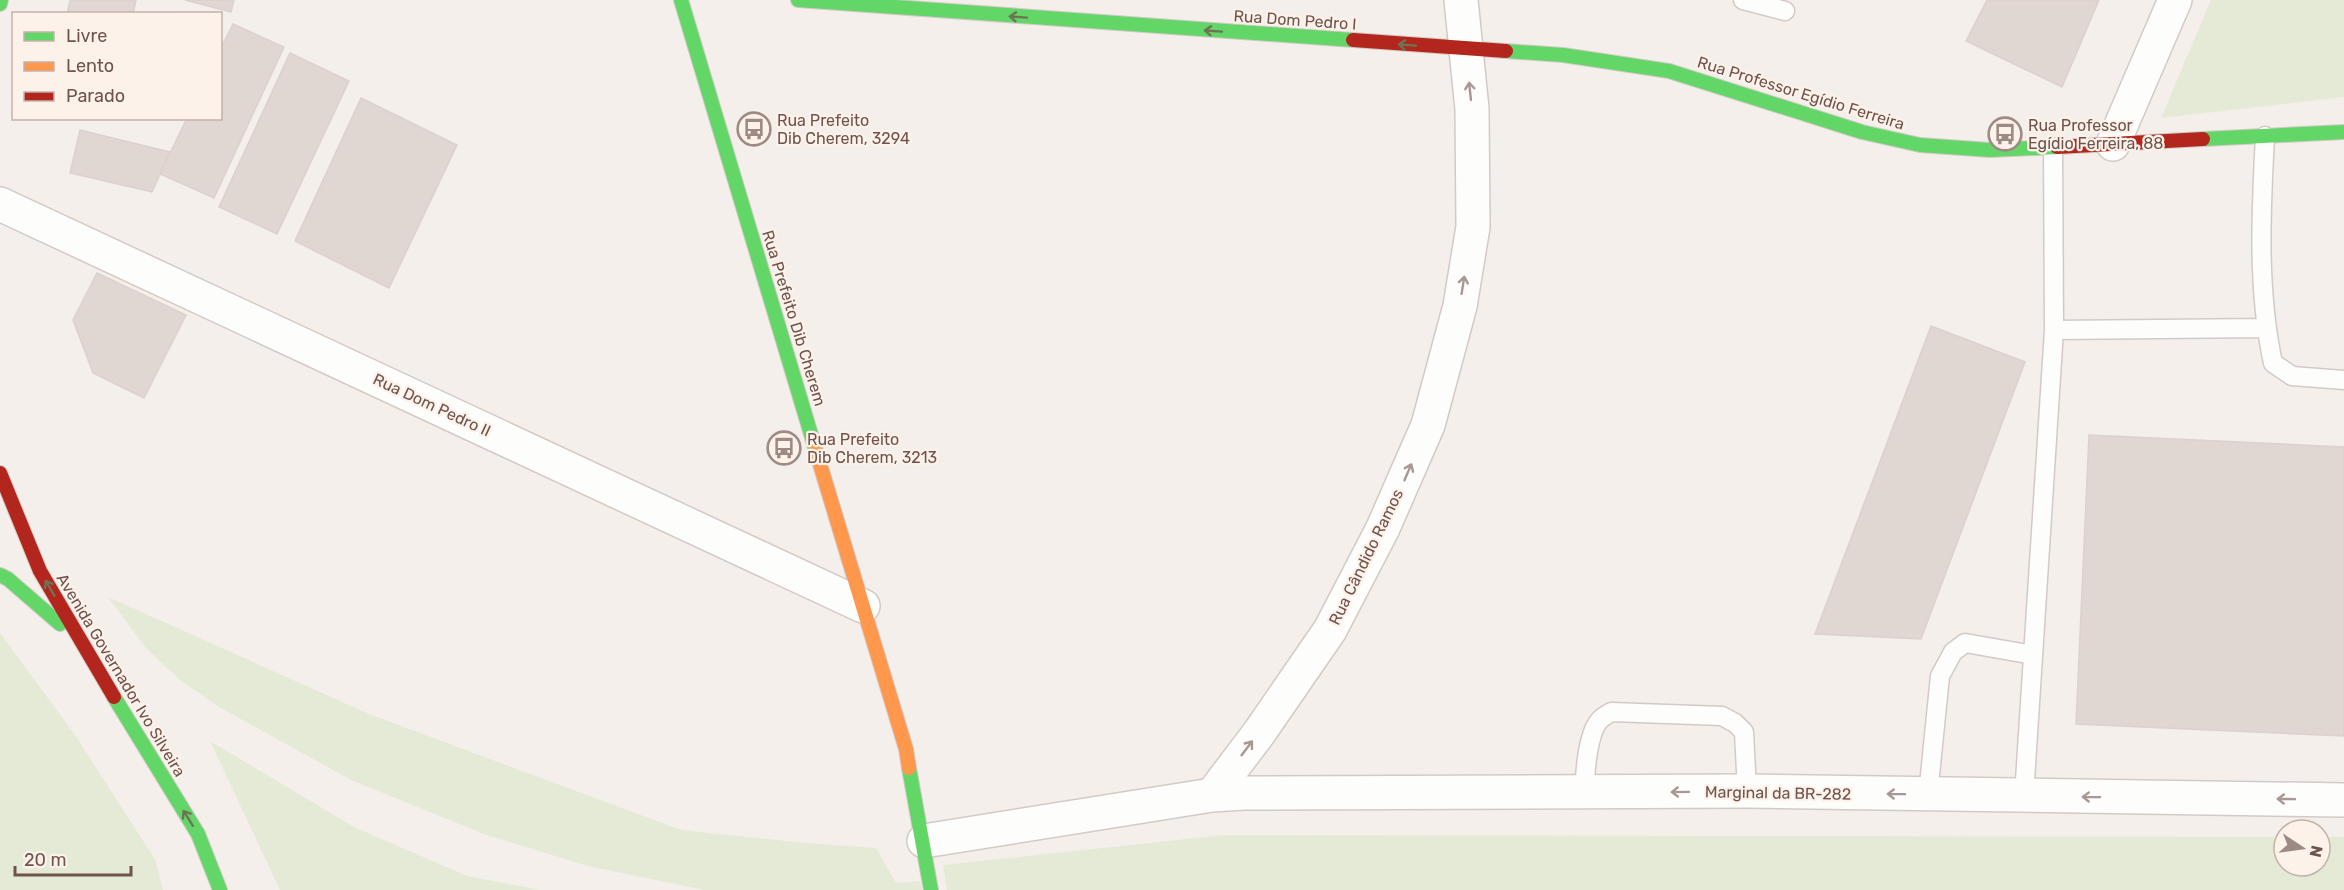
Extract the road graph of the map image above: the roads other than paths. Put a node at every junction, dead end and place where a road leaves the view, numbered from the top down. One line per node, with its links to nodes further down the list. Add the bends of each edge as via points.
1 (681, 0): 19 (street, Rua Prefeito Dib Cherem)
2 (798, 0): 7 (street, Rua Dom Pedro I, one-way to 2)
3 (1461, 0): 8 (street, Rua Cândido Ramos)
4 (1743, 0): 6 (lane)
5 (2175, 0): 11 (street)
6 (1785, 11)
7 (1109, 12): 8 (street, Rua Dom Pedro I, one-way to 7)
8 (1466, 50): 12 (street, Rua Professor Egídio Ferreira, via 1563,55 1669,71 1862,132 1920,145 1990,150); 24 (street, Rua Cândido Ramos, one-way to 8, via 1330,630 1383,528 1428,425 1460,306 1473,227 1472,109)
9 (2344, 132): 10 (street, Rua Professor Egídio Ferreira)
10 (2265, 136): 11 (street, Rua Professor Egídio Ferreira); 14 (lane, via 2261,209)
11 (2113, 144): 12 (street, Rua Professor Egídio Ferreira)
12 (2053, 147): 15 (lane)
13 (0, 204): 19 (street, Rua Dom Pedro II)
14 (2265, 328): 15 (lane); 16 (lane, via 2273,363 2282,370 2292,376)
15 (2054, 330): 20 (lane)
16 (2344, 380)
17 (0, 473): 21 (street, Avenida Governador Ivo Silveira, one-way to 17, via 40,571)
18 (0, 575): 21 (street, via 51,615)
19 (863, 606): 28 (street, Rua Prefeito Dib Cherem, via 906,749)
20 (2033, 655): 25 (lane, via 1965,643 1953,652 1940,676); 26 (lane)
21 (90, 656): 29 (street, Avenida Governador Ivo Silveira, one-way to 21, via 198,834)
22 (1747, 791): 23 (street, Marginal da BR-282, one-way to 23); 23 (lane, via 1744,732 1735,723 1722,716 1611,712 1595,729 1586,763); 25 (street, Marginal da BR-282, one-way to 22)
23 (1584, 793): 24 (street, Marginal da BR-282)
24 (1212, 795): 28 (street)
25 (1928, 795): 26 (street, Marginal da BR-282)
26 (2024, 796): 27 (street, Marginal da BR-282, one-way to 26)
27 (2344, 800)
28 (924, 841): 30 (street, Rua Prefeito Dib Cherem)
29 (220, 890)
30 (931, 890)

